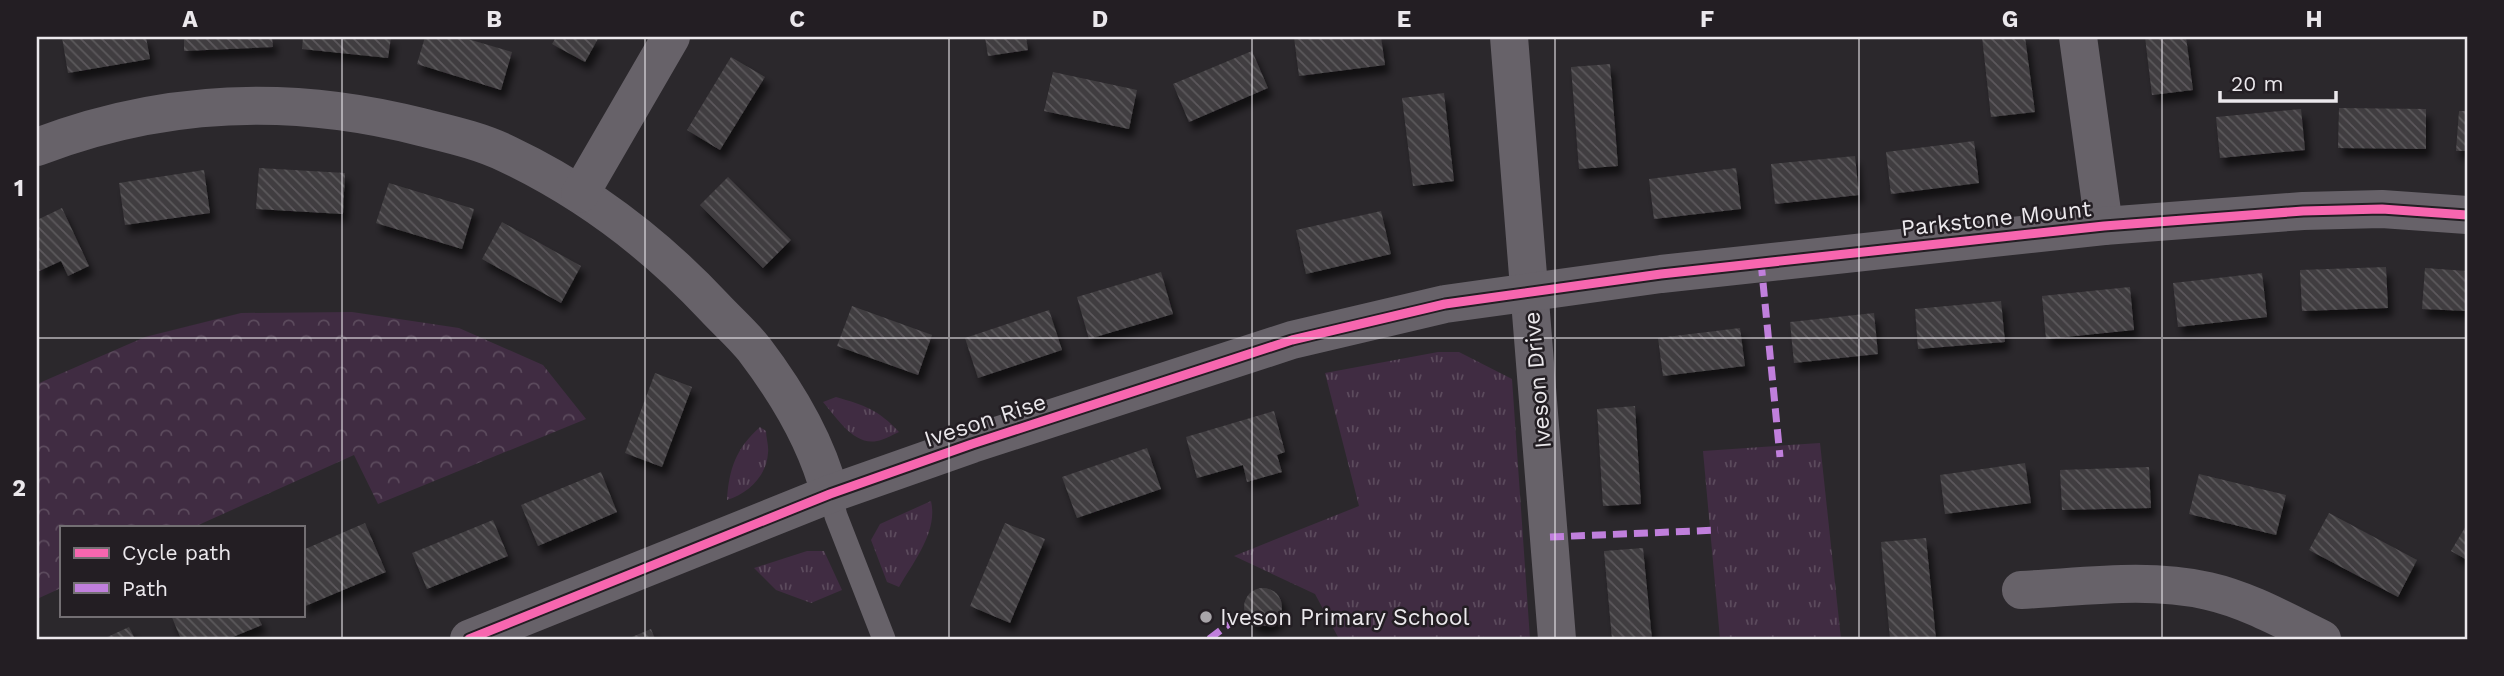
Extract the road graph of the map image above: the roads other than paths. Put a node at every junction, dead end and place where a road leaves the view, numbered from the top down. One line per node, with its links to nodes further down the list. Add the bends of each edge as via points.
1 (671, 37): 5 (street)
2 (1509, 37): 8 (street, Iveson Drive)
3 (2078, 37): 7 (street)
4 (37, 147): 5 (street, via 125,120 174,111 299,105 380,116 449,134 505,153)
5 (580, 194): 9 (street, via 636,234 699,290 754,349 792,406)
6 (2467, 215): 7 (street, Parkstone Mount, via 2382,209 2303,211)
7 (2104, 226): 8 (street, Parkstone Mount)
8 (1530, 290): 9 (street, Iveson Rise, via 1445,304 1292,340); 13 (street, Iveson Drive)
9 (830, 494): 11 (street, Iveson Rise); 12 (lane)
10 (2021, 590): 14 (street, via 2159,584 2209,591 2260,608)
11 (469, 639)
12 (884, 639)
13 (1557, 639)
14 (2322, 639)

